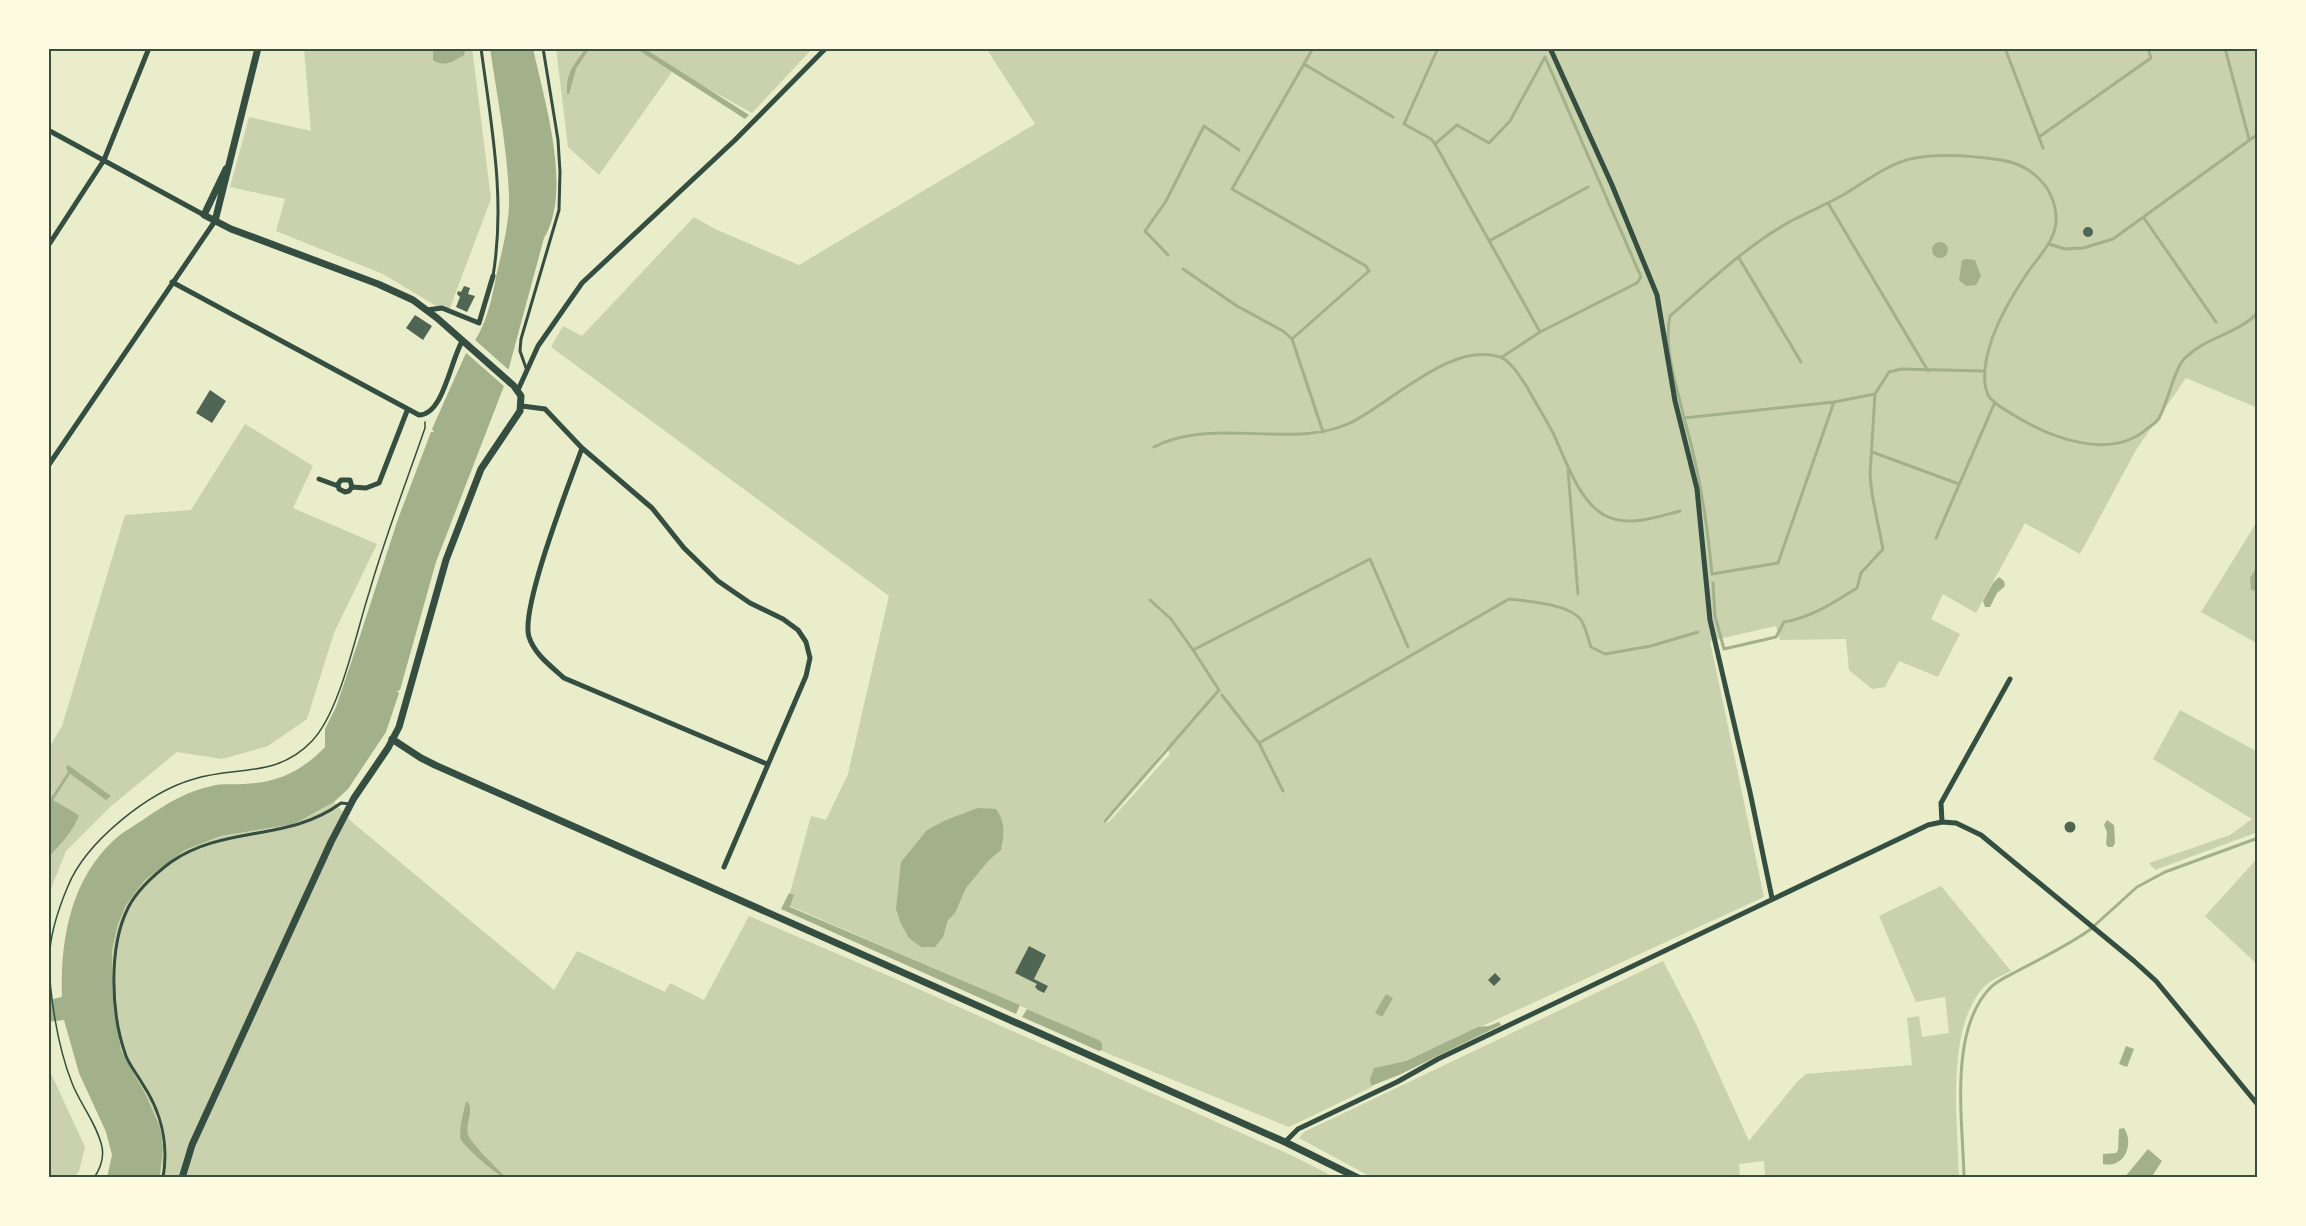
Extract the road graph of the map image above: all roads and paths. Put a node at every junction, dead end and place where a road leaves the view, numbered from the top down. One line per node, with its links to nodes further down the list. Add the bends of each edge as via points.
1 (150, 48): 8 (street)
2 (258, 48): 9 (street)
3 (481, 48): 13 (lane, via 498,179 499,240)
4 (543, 48): 17 (lane, via 558,140 559,210 520,339)
5 (826, 48): 17 (street, via 735,140 582,283 551,325)
6 (1550, 48): 33 (street, via 1657,295 1674,401 1697,489 1710,620)
7 (48, 130): 8 (street)
8 (104, 160): 10 (street); 12 (street)
9 (226, 169): 10 (street); 11 (street)
10 (204, 215): 11 (street)
11 (214, 221): 14 (street); 15 (street, via 396,291)
12 (48, 246)
13 (493, 276): 15 (street, via 479,323 442,308)
14 (172, 282): 20 (street); 23 (street)
15 (427, 310): 16 (street)
16 (464, 342): 18 (street); 21 (street, via 433,409)
17 (527, 368): 18 (street)
18 (518, 390): 19 (street)
19 (522, 406): 22 (street, via 545,409); 28 (street, via 481,470 450,550 399,727)
20 (407, 411): 21 (street); 26 (street, via 379,483 366,488)
21 (424, 415): 36 (path, via 425,428 323,729 300,752 274,766 195,778 170,789 96,843 80,861 68,885 50,950 52,994 63,1059 102,1149)
22 (582, 448): 29 (street, via 652,508 717,581 783,619 806,642 810,658 806,676); 29 (street, via 528,615 529,636 541,658 564,678)
23 (48, 466)
24 (319, 479): 25 (street)
25 (338, 486): 26 (street, via 345,492); 26 (street, via 345,478)
26 (352, 487)
27 (2010, 679): 31 (street, via 1941,803)
28 (392, 739): 30 (street); 35 (street, via 435,765)
29 (767, 764): 32 (street)
30 (351, 804): 37 (lane, via 341,803 305,824 223,839 196,849 156,874 128,908 115,957 119,1025 126,1056 161,1121 166,1159); 38 (street, via 253,1009 192,1145)
31 (1942, 822): 33 (street); 34 (street, via 1965,826 1995,845 2156,981)
32 (724, 867)
33 (1772, 898): 35 (street, via 1298,1129)
34 (2258, 1104)
35 (1285, 1142): 39 (street)
36 (94, 1178)
37 (163, 1178)
38 (183, 1178)
39 (1358, 1178)

